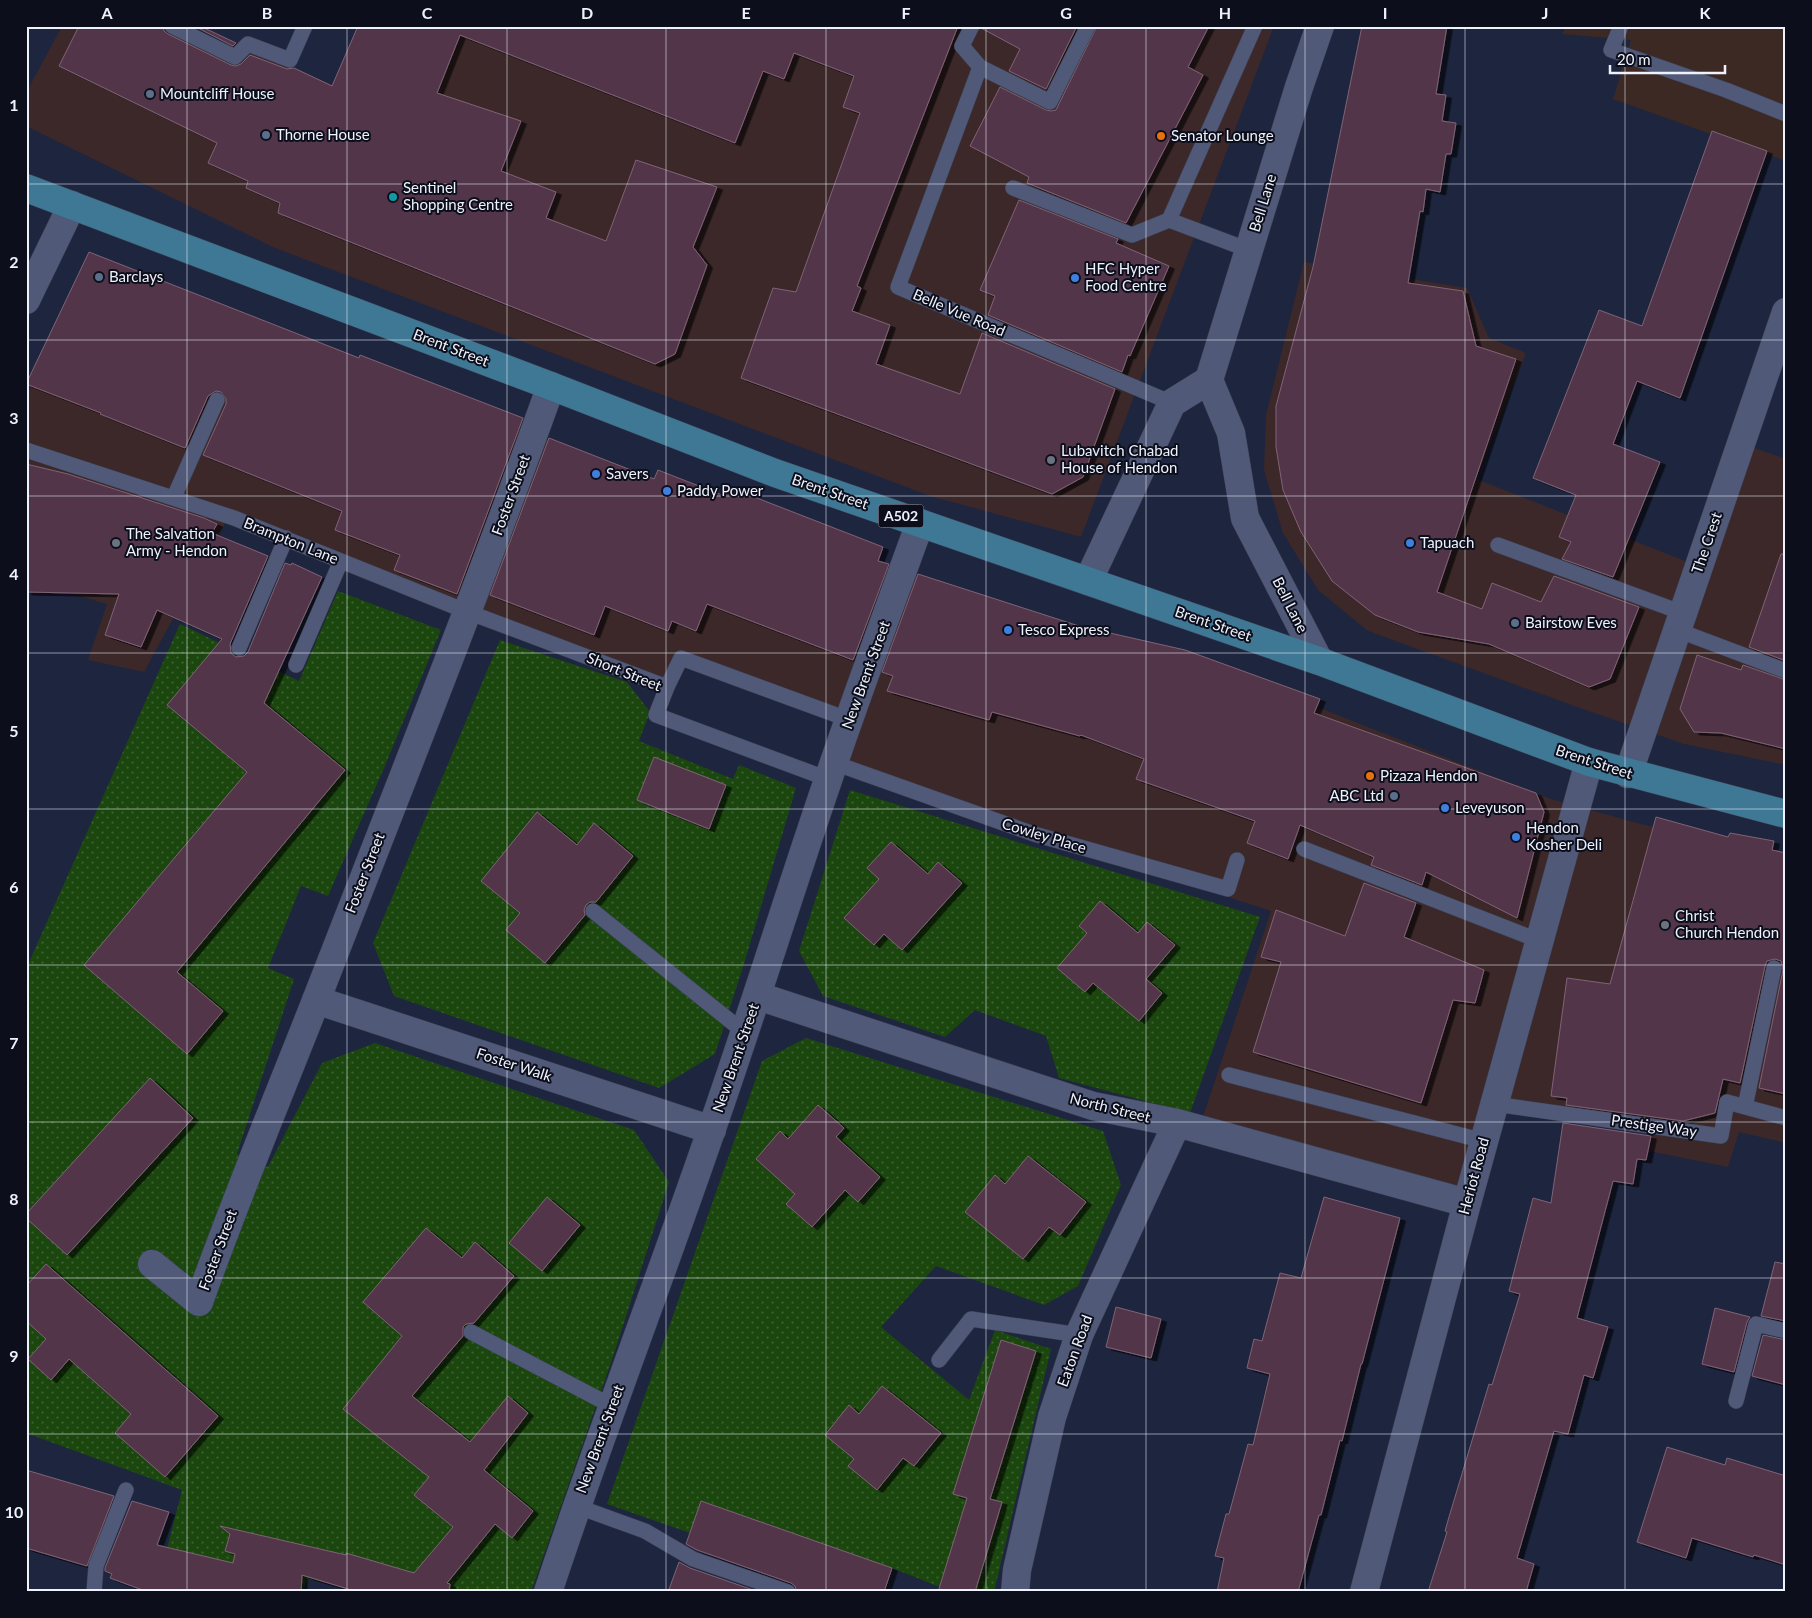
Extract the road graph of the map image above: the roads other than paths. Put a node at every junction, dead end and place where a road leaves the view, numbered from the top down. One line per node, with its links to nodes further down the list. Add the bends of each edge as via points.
1 (172, 26): 2 (lane, via 235,57 248,44 290,60)
2 (305, 26)
3 (972, 26): 8 (lane, via 962,46)
4 (1088, 26): 8 (lane, via 1050,102)
5 (1255, 26): 13 (lane)
6 (1320, 26): 14 (street, Bell Lane)
7 (1621, 26): 9 (lane, via 1611,50)
8 (980, 67): 20 (lane, Belle Vue Road, via 898,286)
9 (1786, 114)
10 (26, 188): 12 (main road, Brent Street / A502)
11 (1013, 188): 13 (lane, via 1132,235)
12 (72, 205): 15 (street); 18 (main road, Brent Street / A502)
13 (1169, 220): 14 (lane)
14 (1249, 250): 17 (street, Bell Lane)
15 (26, 300)
16 (1786, 312): 29 (street, The Crest)
17 (1209, 380): 20 (street); 31 (street, Bell Lane, via 1231,433 1245,518)
18 (551, 386): 23 (main road, Brent Street / A502, via 775,473); 28 (street, Foster Street)
19 (217, 400): 22 (lane)
20 (1172, 403): 27 (street)
21 (26, 450): 22 (lane, Brampton Lane)
22 (174, 497): 24 (lane, Brampton Lane)
23 (920, 523): 27 (main road, Brent Street / A502); 35 (street, New Brent Street)
24 (286, 538): 26 (lane, Brampton Lane); 30 (lane)
25 (1498, 545): 29 (lane)
26 (341, 561): 28 (lane, Brampton Lane); 32 (lane)
27 (1088, 581): 31 (main road, Brent Street / A502)
28 (468, 612): 34 (lane, Short Street); 46 (street, Foster Street)
29 (1680, 622): 33 (lane); 38 (street, The Crest)
30 (239, 648)
31 (1319, 660): 36 (main road, Brent Street / A502)
32 (296, 665)
33 (1786, 671)
34 (667, 688): 35 (lane, via 681,658); 37 (lane, Short Street, via 656,715)
35 (850, 720): 37 (street, New Brent Street)
36 (1589, 762): 38 (main road, Brent Street / A502); 43 (street, Heriot Road)
37 (831, 771): 41 (lane, Cowley Place, via 1034,834 1228,889); 45 (street, New Brent Street)
38 (1628, 774): 39 (main road, Brent Street / A502)
39 (1786, 814)
40 (1304, 849): 43 (lane)
41 (1237, 860)
42 (593, 911): 47 (lane)
43 (1540, 941): 49 (street, Heriot Road)
44 (1774, 968): 50 (lane)
45 (758, 996): 47 (street, New Brent Street); 52 (street, North Street, via 1093,1106)
46 (316, 1000): 53 (street, Foster Walk); 56 (street, Foster Street, via 199,1302)
47 (744, 1032): 53 (street, New Brent Street)
48 (1229, 1075): 54 (lane)
49 (1494, 1104): 50 (lane, Prestige Way, via 1720,1136 1727,1102); 54 (street, Heriot Road)
50 (1744, 1107): 51 (lane, Prestige Way)
51 (1786, 1118)
52 (1177, 1124): 55 (street, North Street); 59 (street, Eaton Road)
53 (712, 1130): 62 (street, New Brent Street)
54 (1484, 1141): 55 (street, Heriot Road)
55 (1467, 1203): 69 (street, Heriot Road)
56 (152, 1264)
57 (1786, 1331): 61 (lane, via 1756,1324)
58 (471, 1332): 62 (lane)
59 (1079, 1335): 60 (lane, via 971,1319); 68 (street, Eaton Road, via 1052,1417 1017,1570)
60 (939, 1360)
61 (1736, 1401)
62 (612, 1406): 64 (street, New Brent Street)
63 (126, 1490): 65 (lane, via 96,1566)
64 (576, 1506): 66 (street, New Brent Street); 67 (lane, via 645,1531 693,1559)
65 (94, 1592)
66 (548, 1592)
67 (788, 1592)
68 (1016, 1592)
69 (1364, 1592)

